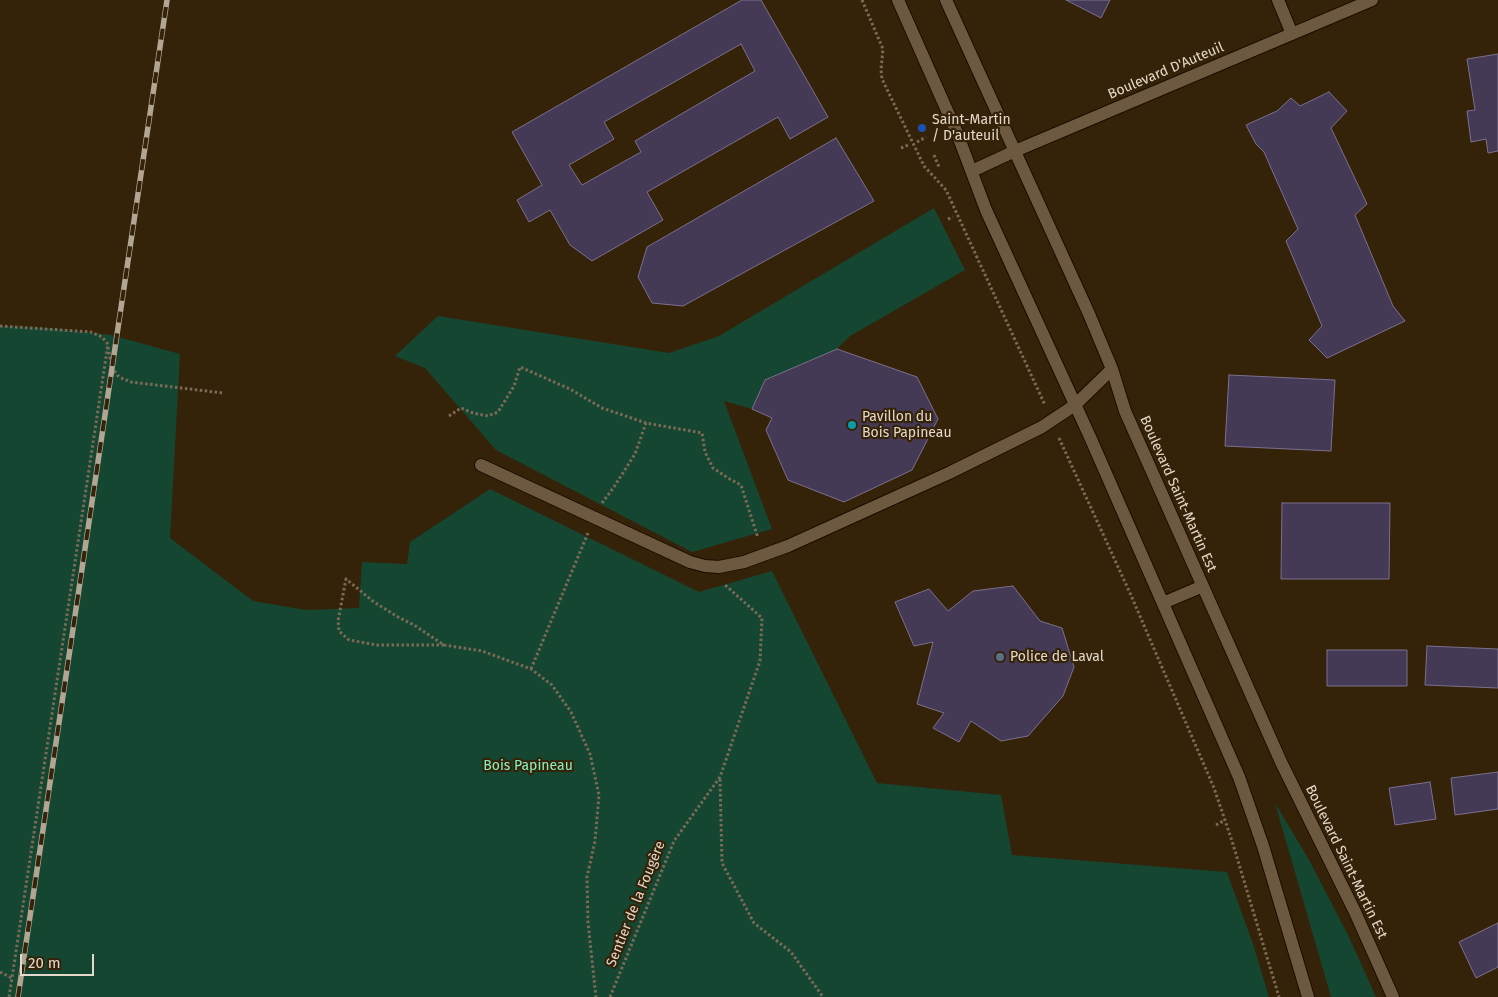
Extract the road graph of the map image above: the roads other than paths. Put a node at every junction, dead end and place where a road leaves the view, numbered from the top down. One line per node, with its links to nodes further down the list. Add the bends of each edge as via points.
1 (898, 0): 7 (main road)
2 (946, 0): 6 (main road, Boulevard Saint-Martin Est)
3 (1278, 0): 5 (main road)
4 (1372, 0): 5 (main road, Boulevard D'Auteuil)
5 (1292, 34): 6 (main road, Boulevard D'Auteuil)
6 (1015, 150): 7 (main road, Boulevard D'Auteuil); 8 (main road, Boulevard Saint-Martin Est)
7 (972, 171): 9 (main road, via 986,210)
8 (1112, 369): 9 (main road); 11 (main road, Boulevard Saint-Martin Est, via 1125,411)
9 (1075, 405): 10 (main road, via 1052,422 992,453 788,546 731,566 705,566 690,562); 12 (main road)
10 (480, 465)
11 (1203, 586): 12 (main road); 14 (main road, Boulevard Saint-Martin Est, via 1281,762)
12 (1163, 603): 13 (main road, via 1239,777)
13 (1308, 997)
14 (1393, 997)

